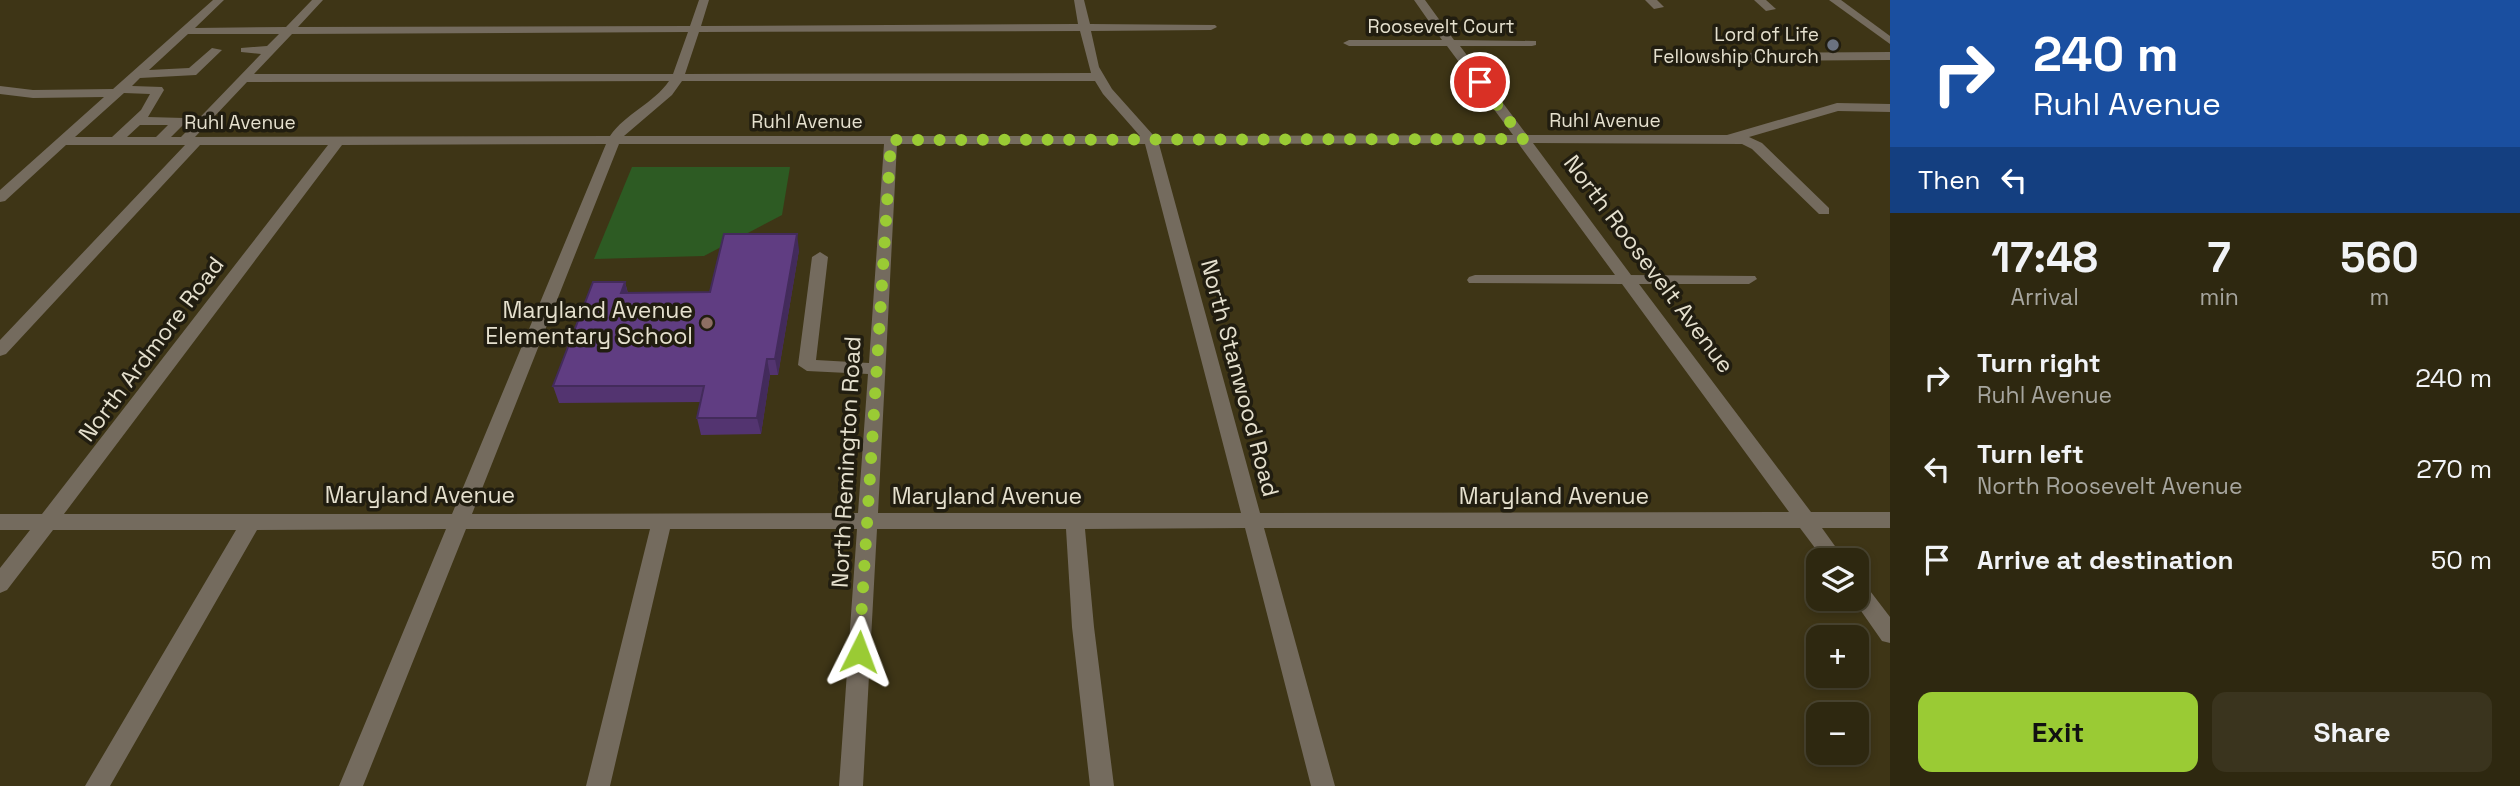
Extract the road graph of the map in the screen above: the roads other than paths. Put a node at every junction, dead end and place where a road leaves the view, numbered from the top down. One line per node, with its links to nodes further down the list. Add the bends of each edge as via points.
1 (219, 0): 13 (street)
2 (318, 0): 12 (street)
3 (704, 0): 11 (street)
4 (1079, 0): 10 (street, North Stanwood Road)
5 (1419, 0): 16 (street, North Roosevelt Avenue)
6 (1759, 0): 8 (street)
7 (1834, 0): 14 (street)
8 (1770, 9)
9 (1211, 26): 10 (street)
10 (1082, 27): 11 (street); 24 (street, North Stanwood Road)
11 (693, 29): 12 (street); 26 (street)
12 (290, 30): 13 (street); 20 (street)
13 (186, 31): 23 (street)
14 (1890, 41)
15 (1349, 43): 16 (street, Roosevelt Court)
16 (1451, 43): 17 (street, Roosevelt Court); 33 (street, North Roosevelt Avenue)
17 (1532, 43)
18 (216, 50): 23 (street, via 192,72)
19 (245, 50): 20 (street)
20 (271, 50): 25 (street)
21 (1890, 56): 22 (street)
22 (1718, 57)
23 (138, 74): 28 (street)
24 (1099, 77): 26 (street); 36 (street, North Stanwood Road)
25 (245, 78): 26 (street); 32 (street)
26 (676, 78): 42 (street, via 666,93 628,120)
27 (0, 90): 28 (street, via 33,94)
28 (119, 91): 30 (street, via 158,90); 37 (street)
29 (1890, 108): 34 (street, via 1837,107)
30 (136, 121): 31 (street); 38 (street)
31 (179, 121): 32 (street); 39 (street)
32 (203, 122): 40 (street)
33 (1523, 139): 34 (street, Ruhl Avenue); 36 (street, Ruhl Avenue); 46 (street, North Roosevelt Avenue)
34 (1723, 139): 44 (street, via 1751,142)
35 (891, 140): 36 (street, Ruhl Avenue); 42 (street, Ruhl Avenue); 50 (street, North Remington Road)
36 (1151, 140): 58 (street, North Stanwood Road)
37 (63, 141): 38 (street, Ruhl Avenue); 43 (street)
38 (115, 141): 39 (street, Ruhl Avenue)
39 (159, 141): 40 (street, Ruhl Avenue)
40 (190, 141): 41 (street, Ruhl Avenue); 49 (street)
41 (338, 141): 42 (street, Ruhl Avenue); 60 (street, North Ardmore Road)
42 (614, 141): 53 (street)
43 (0, 198)
44 (1824, 211)
45 (820, 257): 50 (street, via 807,365)
46 (1628, 279): 47 (street); 48 (street); 55 (street, North Roosevelt Avenue)
47 (1749, 279)
48 (1475, 280)
49 (0, 350)
50 (876, 369): 51 (street, North Remington Road)
51 (867, 519): 54 (street, Maryland Avenue); 57 (street, Maryland Avenue); 68 (street, North Remington Road)
52 (252, 520): 53 (street, Maryland Avenue); 60 (street, Maryland Avenue); 65 (street)
53 (460, 520): 54 (street, Maryland Avenue); 66 (street)
54 (662, 520): 67 (street)
55 (1806, 520): 56 (street, Maryland Avenue); 58 (street, Maryland Avenue); 61 (street, North Roosevelt Avenue)
56 (1890, 520)
57 (1075, 521): 58 (street, Maryland Avenue); 69 (street)
58 (1252, 521): 70 (street, North Stanwood Road)
59 (0, 522): 60 (street, Maryland Avenue)
60 (47, 522): 62 (street, North Ardmore Road)
61 (1826, 548)
62 (0, 584)
63 (1869, 605): 64 (street)
64 (1890, 634)
65 (97, 786)
66 (351, 786)
67 (598, 786)
68 (851, 786)
69 (1102, 786)
70 (1323, 786)

